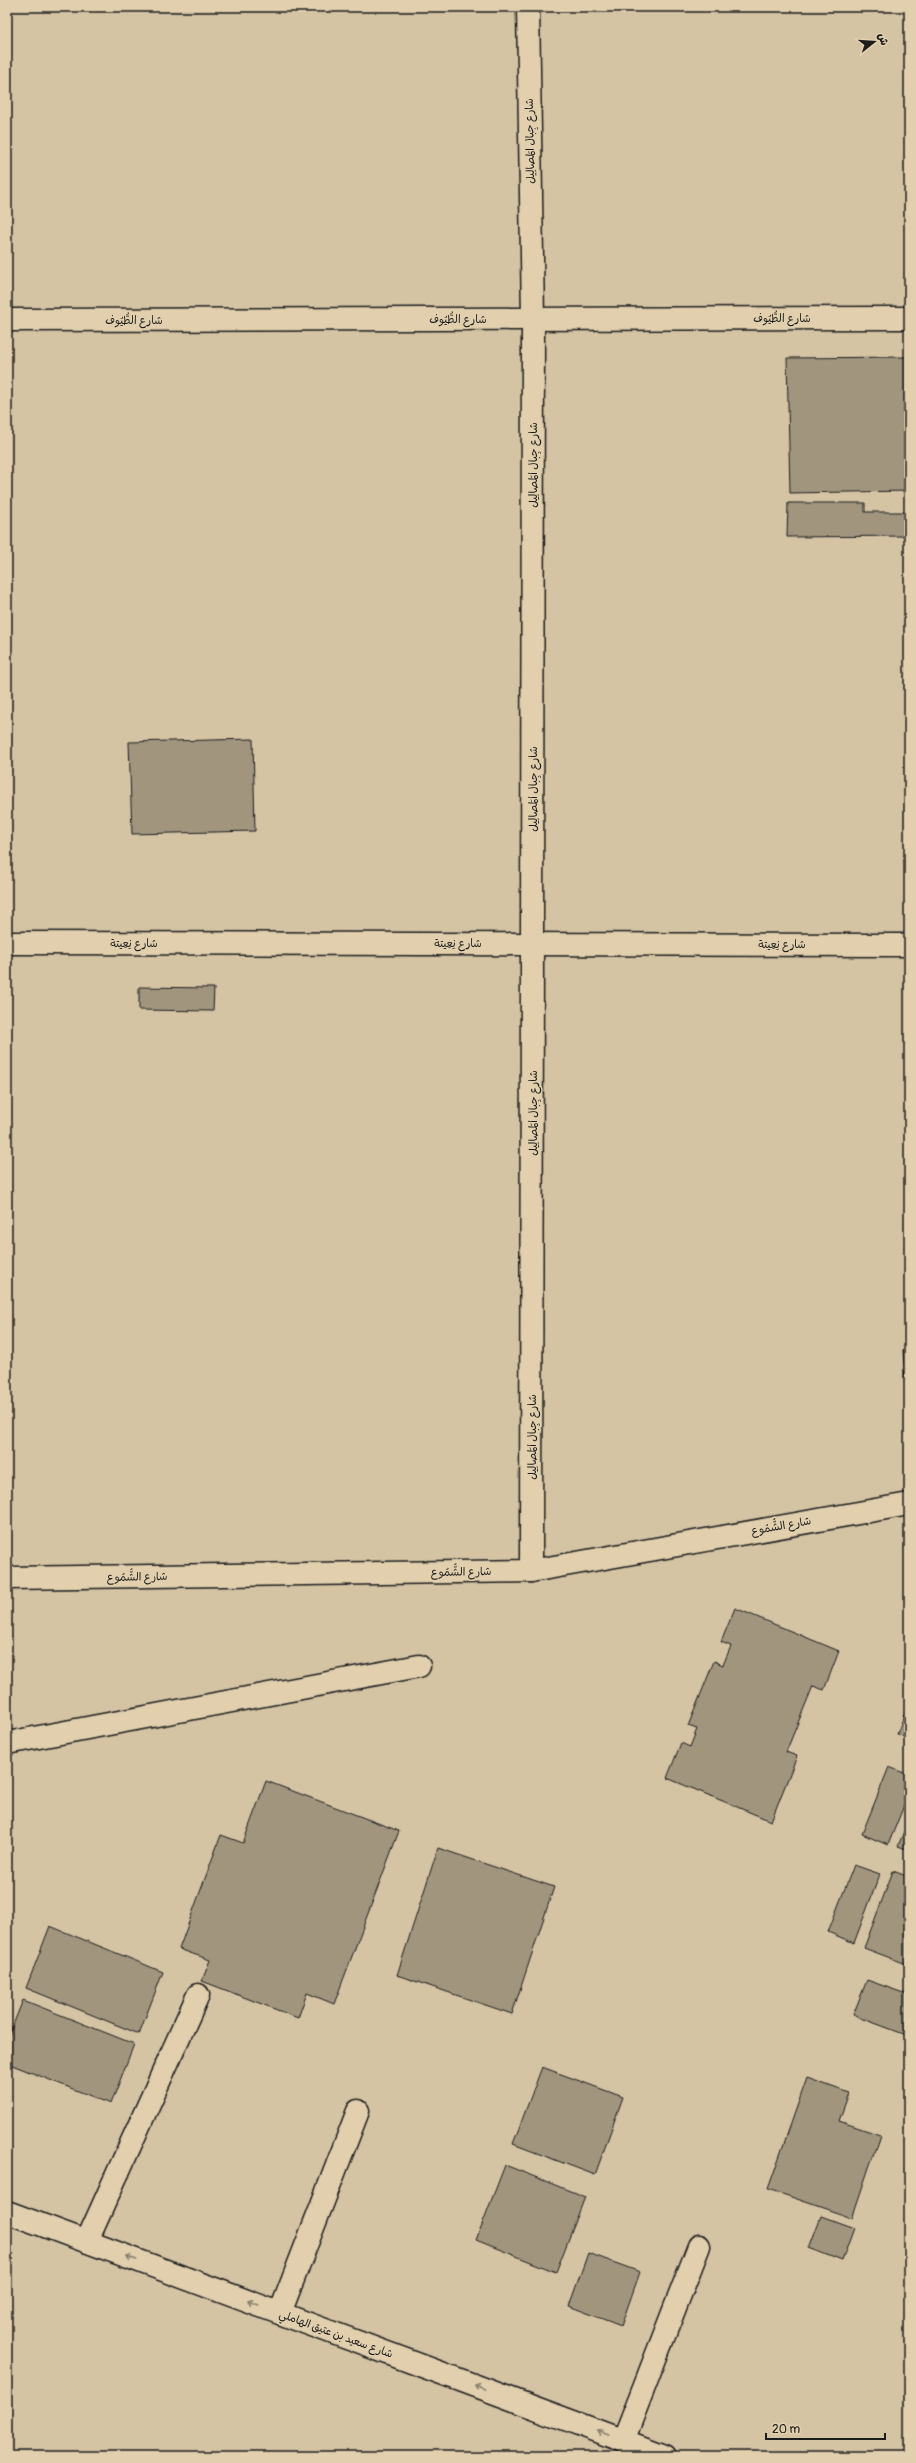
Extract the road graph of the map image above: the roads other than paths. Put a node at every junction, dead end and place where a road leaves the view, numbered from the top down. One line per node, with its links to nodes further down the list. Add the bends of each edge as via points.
1 (528, 7): 3 (street, شارع جِبال المَصالِيل)
2 (909, 318): 3 (street, شارع الطُّيُوف)
3 (533, 319): 4 (street, شارع الطُّيُوف); 6 (street, شارع جِبال المَصالِيل)
4 (7, 320)
5 (7, 943): 6 (street, شارع نِعِيتة)
6 (533, 943): 7 (street, شارع نِعِيتة); 9 (street, شارع جِبال المَصالِيل)
7 (909, 945)
8 (909, 1504): 9 (street, شارع الشُّمُوع)
9 (531, 1571): 10 (street, شارع الشُّمُوع)
10 (7, 1578)
11 (419, 1666): 12 (street)
12 (7, 1742)
13 (198, 1995): 16 (street)
14 (358, 2111): 18 (street)
15 (7, 2212): 16 (street, شارع سعيد بن عتيق الهاملي)
16 (87, 2242): 18 (street, شارع سعيد بن عتيق الهاملي, one-way to 16)
17 (699, 2246): 19 (street)
18 (280, 2313): 19 (street, شارع سعيد بن عتيق الهاملي, one-way to 18)
19 (623, 2441): 20 (street, شارع سعيد بن عتيق الهاملي)
20 (665, 2456)

